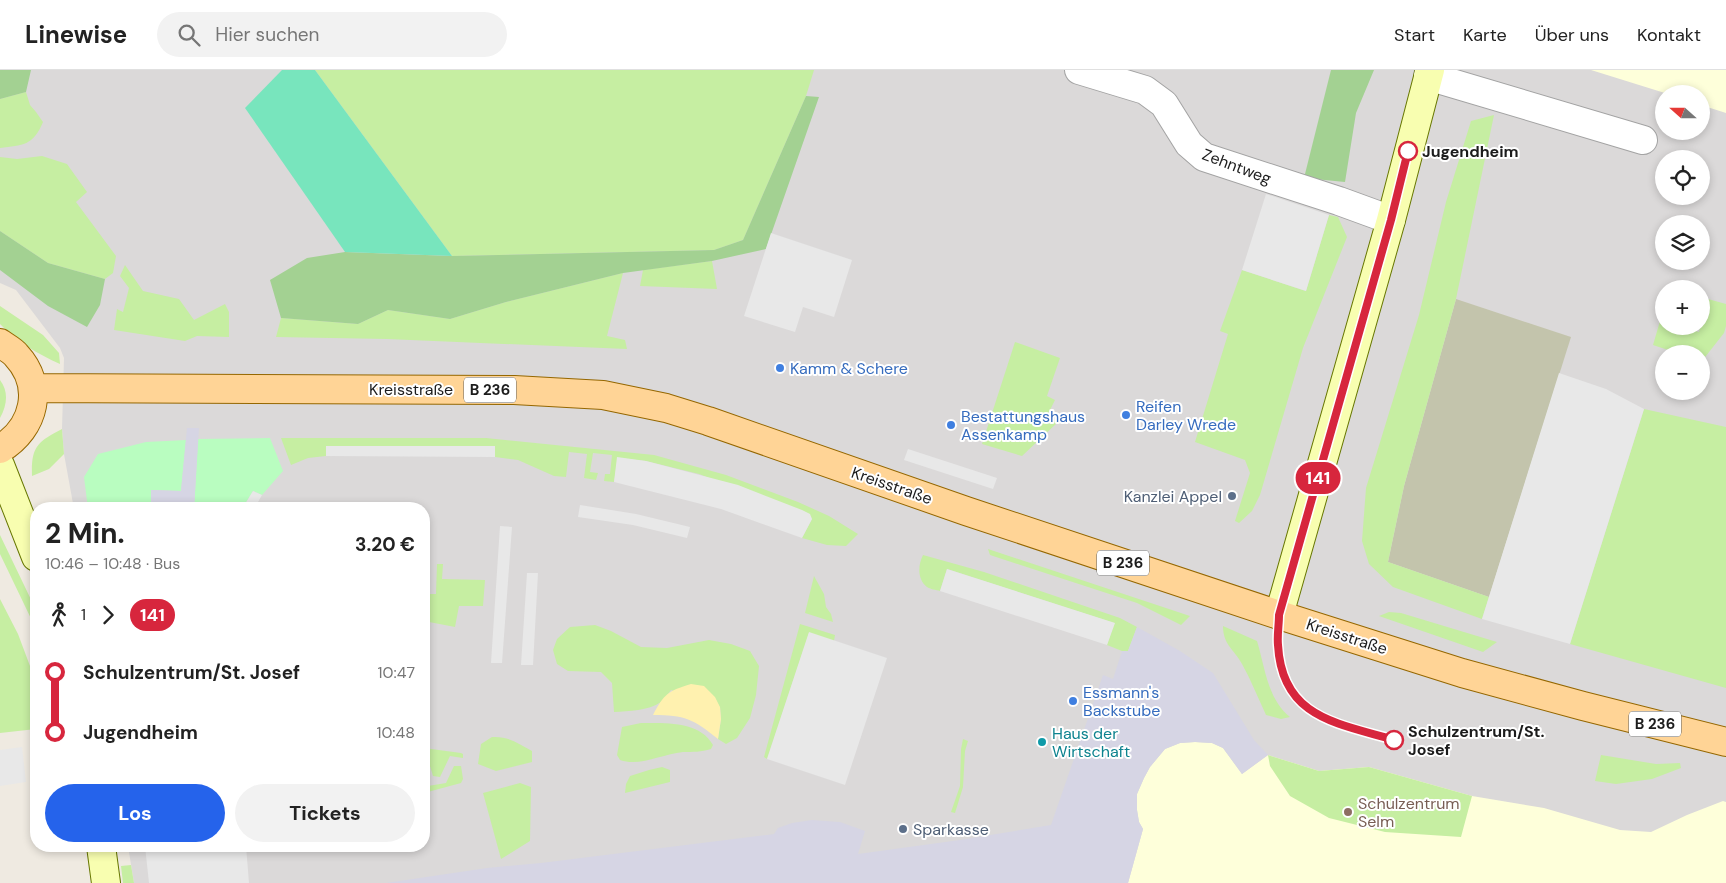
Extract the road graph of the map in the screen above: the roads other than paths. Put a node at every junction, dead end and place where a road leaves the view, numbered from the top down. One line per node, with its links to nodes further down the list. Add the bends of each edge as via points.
1 (1079, 70): 4 (street, Zehntweg, via 1145,90 1164,104 1189,144 1204,157)
2 (1429, 73): 3 (street); 4 (main road)
3 (1643, 140)
4 (1391, 220): 10 (main road)
5 (0, 343): 6 (main road, via 15,354 27,370)
6 (33, 388): 7 (main road, via 32,408 25,426 12,442); 10 (main road, Kreisstraße / B 236, via 514,390 603,395 666,408 708,421)
7 (0, 449)
8 (0, 464): 9 (main road)
9 (30, 542)
10 (1279, 615): 11 (main road, Kreisstraße / B 236, via 1462,673)
11 (1726, 742)
12 (102, 852): 13 (main road)
13 (106, 883)

